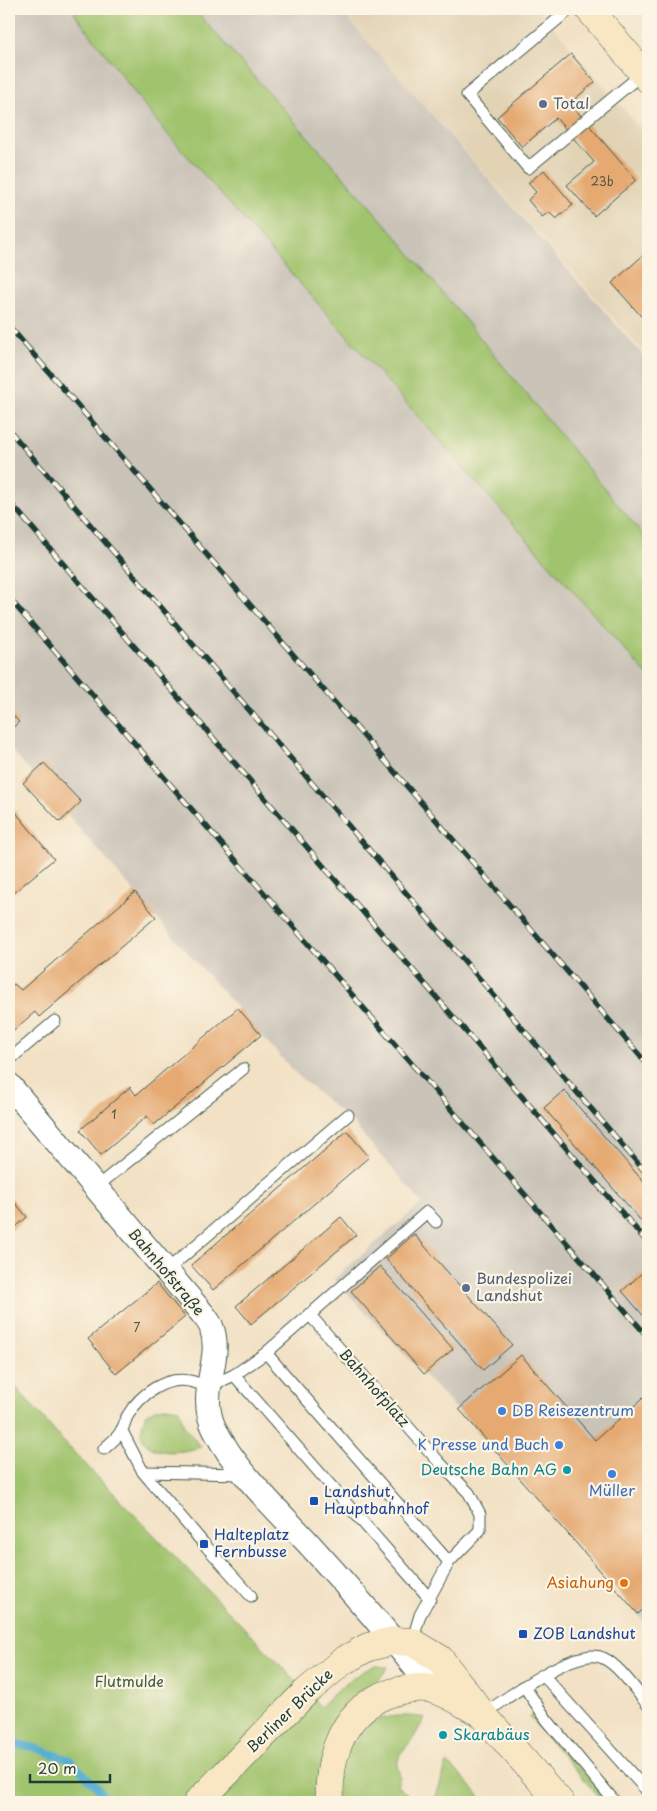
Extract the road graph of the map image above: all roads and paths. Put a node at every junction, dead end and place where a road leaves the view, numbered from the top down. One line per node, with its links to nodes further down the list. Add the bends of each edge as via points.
1 (570, 9): 3 (lane, via 467,95 528,168)
2 (589, 9): 3 (street)
3 (646, 76)
4 (55, 1021): 5 (lane)
5 (9, 1060)
6 (243, 1069): 9 (lane)
7 (9, 1085): 9 (street, Bahnhofstraße)
8 (348, 1115): 11 (lane)
9 (95, 1188): 11 (street, Bahnhofstraße)
10 (436, 1222): 12 (lane, via 427,1212)
11 (166, 1271): 15 (street, Bahnhofstraße, via 212,1328 215,1346)
12 (309, 1314): 13 (lane); 20 (lane, Bahnhofplatz, via 469,1493 480,1514 480,1530)
13 (266, 1353): 14 (lane); 20 (lane)
14 (234, 1375): 15 (lane); 22 (lane)
15 (208, 1387): 16 (lane, via 189,1381 159,1386 136,1404); 19 (street, Bahnhofstraße, via 207,1410 214,1428)
16 (122, 1431): 17 (lane); 18 (lane)
17 (104, 1449)
18 (143, 1472): 19 (lane); 21 (lane)
19 (244, 1474): 23 (street, Bahnhofstraße)
20 (449, 1562): 22 (lane, Bahnhofplatz)
21 (250, 1596)
22 (430, 1598): 23 (lane, Bahnhofplatz)
23 (405, 1648): 26 (street); 27 (lane, Bahnhofplatz); 29 (street, via 440,1660); 31 (street, Berliner Brücke, via 368,1647 343,1661 306,1692)
24 (543, 1675): 25 (lane); 28 (lane, via 579,1657 602,1657); 30 (lane)
25 (524, 1686): 29 (lane); 34 (lane, via 547,1720)
26 (433, 1689): 27 (street); 29 (street)
27 (402, 1690): 32 (street, via 364,1706 343,1731 332,1762)
28 (648, 1705)
29 (483, 1715): 33 (street)
30 (648, 1792)
31 (198, 1802)
32 (330, 1802)
33 (560, 1802)
34 (615, 1802)

